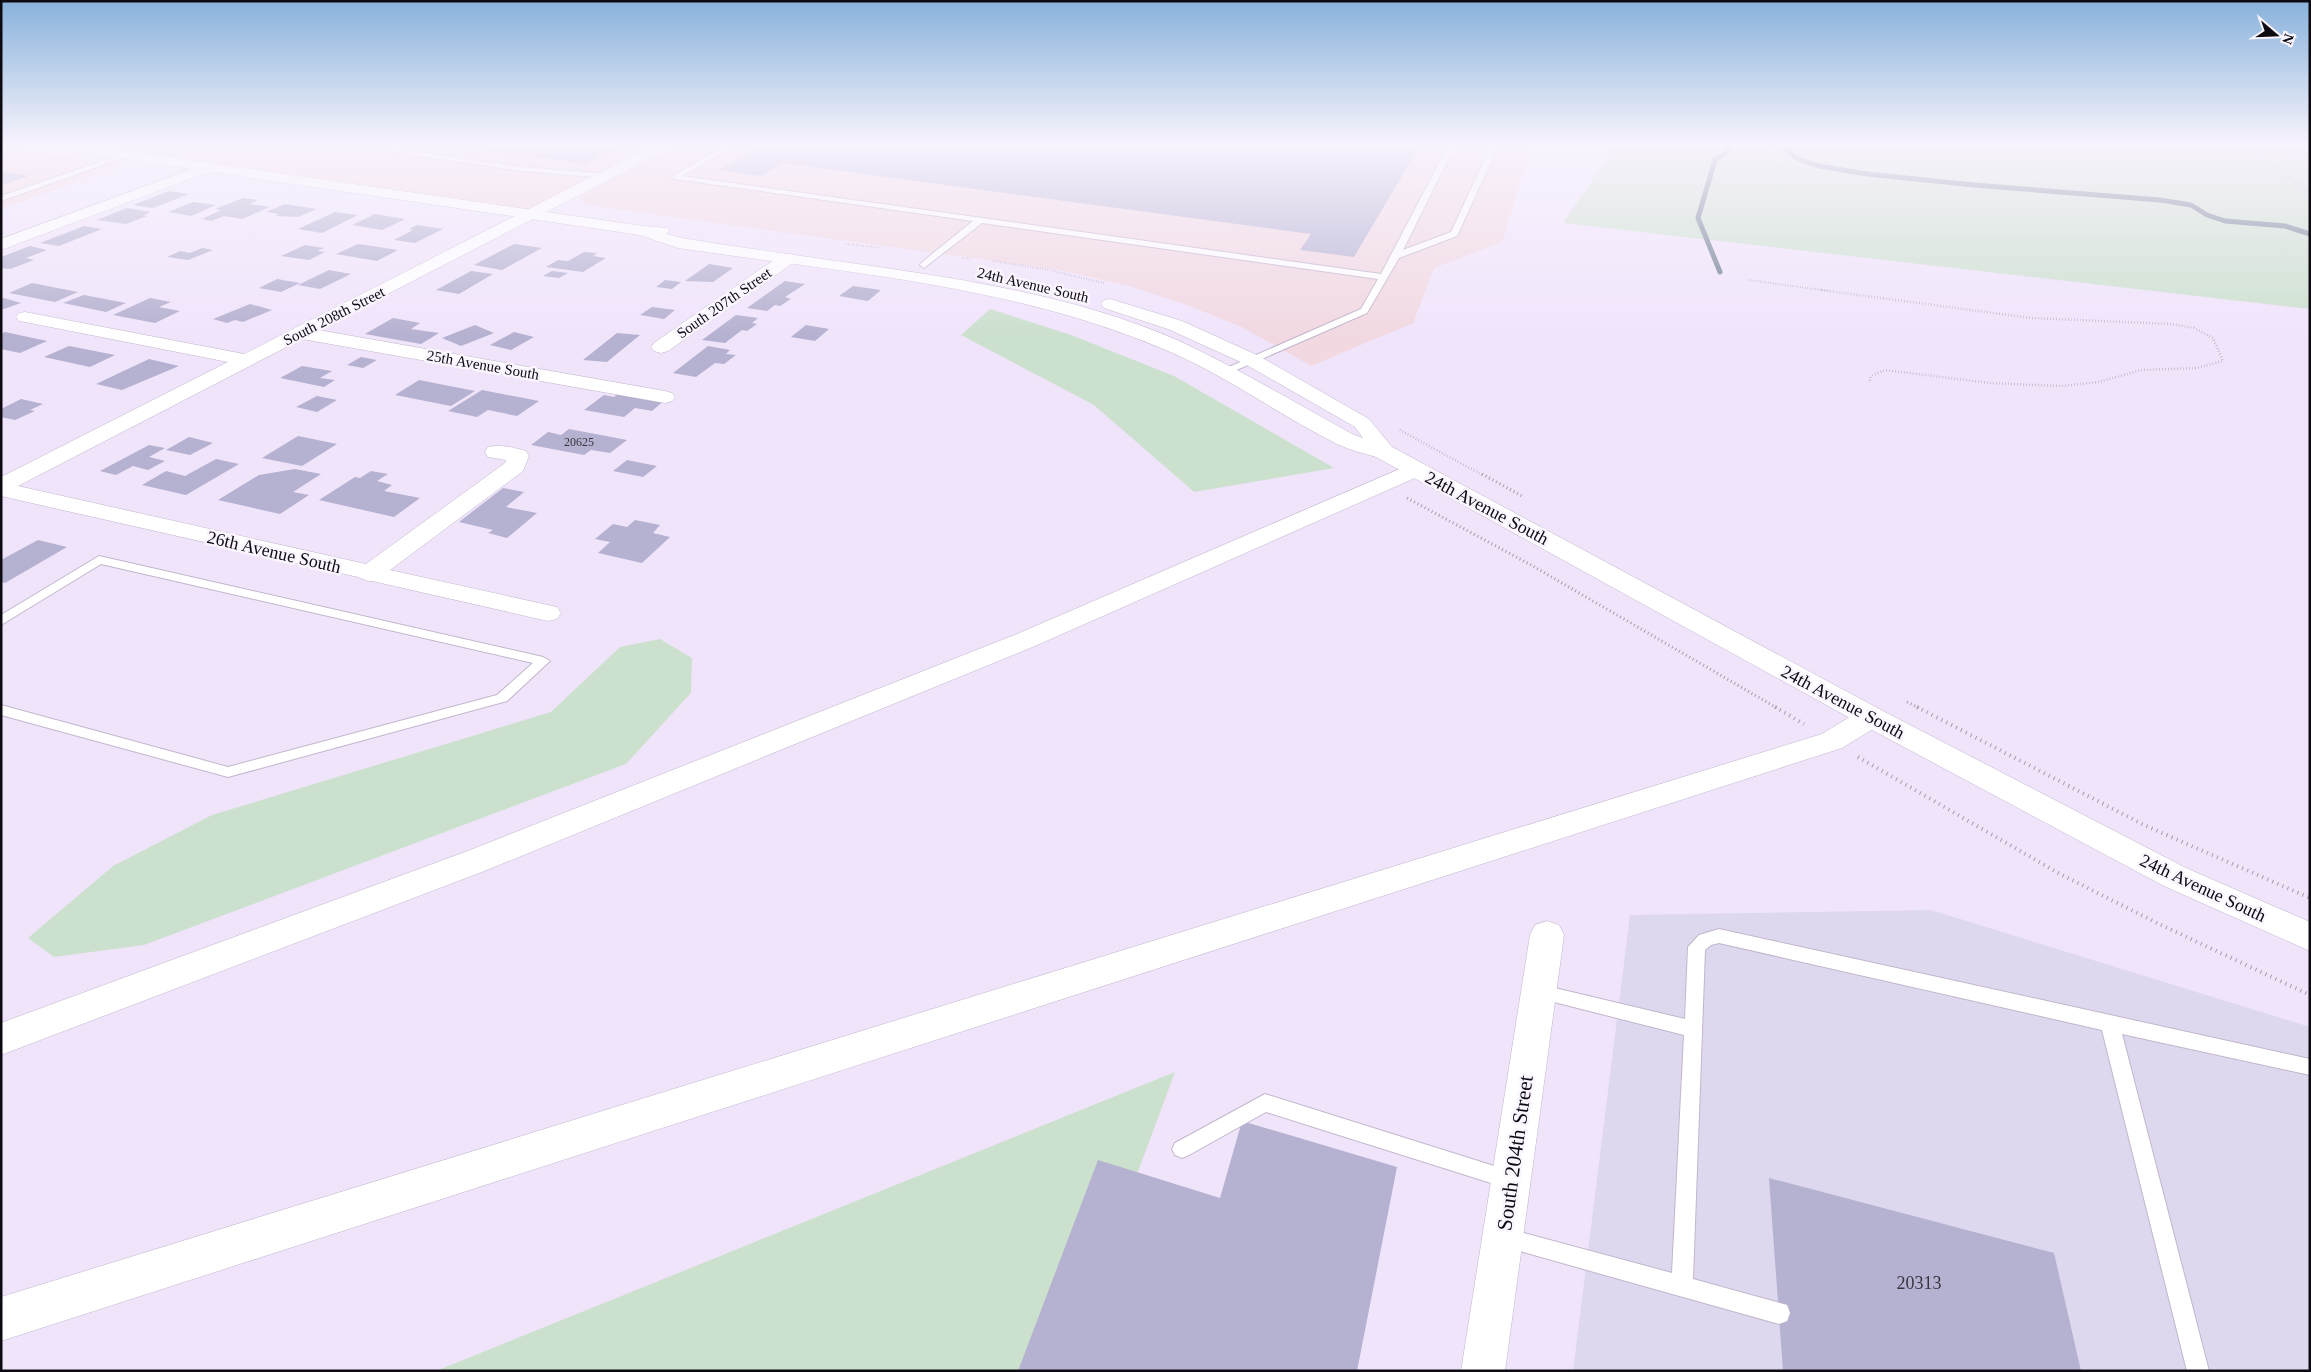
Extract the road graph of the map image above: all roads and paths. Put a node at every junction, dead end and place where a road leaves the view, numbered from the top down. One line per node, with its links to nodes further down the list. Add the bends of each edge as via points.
1 (99, 208): 10 (main road)
2 (483, 208): 7 (main road, 24th Avenue South)
3 (545, 208): 7 (main road, South 208th Street)
4 (895, 208): 8 (lane)
5 (1420, 208): 11 (lane)
6 (1466, 208): 11 (lane, via 1454,234)
7 (531, 215): 9 (main road, 24th Avenue South); 19 (main road, South 208th Street)
8 (980, 220): 13 (lane); 14 (lane)
9 (643, 231): 12 (main road, 24th Avenue South, via 678,243); 13 (main road, 24th Avenue South, via 694,232)
10 (1, 245)
11 (1396, 256): 14 (lane)
12 (787, 259): 20 (main road, South 207th Street); 23 (main road, 24th Avenue South, via 954,283 1018,296 1090,315 1169,344)
13 (924, 265): 16 (main road, 24th Avenue South, via 1020,279)
14 (1384, 277): 22 (lane, via 1364,311)
15 (1748, 280): 24 (path, via 2031,318 2171,324 2194,328 2213,338 2223,361 2198,368 2141,370 2099,382 2061,386 1990,383 1885,370 1871,376)
16 (1064, 291)
17 (1090, 298): 22 (main road, 24th Avenue South, via 1175,324)
18 (25, 317): 21 (main road)
19 (301, 333): 21 (main road, South 208th Street); 25 (main road, 25th Avenue South)
20 (661, 347)
21 (247, 360): 31 (main road, South 208th Street)
22 (1252, 360): 23 (lane); 28 (main road, 24th Avenue South, via 1362,423)
23 (1225, 372): 28 (main road, 24th Avenue South, via 1346,440)
24 (1869, 383)
25 (665, 397)
26 (1395, 427): 32 (path)
27 (496, 452): 33 (main road, via 518,456 515,466)
28 (1384, 452): 29 (main road, 24th Avenue South)
29 (1416, 469): 30 (main road); 38 (main road, 24th Avenue South)
30 (1383, 485): 39 (path, via 1531,565); 47 (main road, via 1026,640 476,861)
31 (1, 488): 33 (main road, 26th Avenue South)
32 (1525, 498)
33 (368, 574): 34 (main road, 26th Avenue South)
34 (548, 613)
35 (1, 621): 37 (lane, via 99,560 543,661 502,698 228,772)
36 (1903, 701): 40 (path, via 2144,825)
37 (1, 710)
38 (1870, 717): 39 (main road); 42 (main road, 24th Avenue South, via 2175,877)
39 (1832, 741): 44 (path, via 2060,874); 54 (main road)
40 (2310, 898)
41 (1547, 936): 43 (main road, South 204th Street)
42 (2310, 937)
43 (1538, 991): 46 (lane); 50 (main road, South 204th Street)
44 (2310, 995)
45 (2110, 1024): 46 (lane, via 1719,936 1705,940 1697,947); 48 (lane); 56 (lane)
46 (1692, 1029): 52 (lane)
47 (1, 1039)
48 (2310, 1067)
49 (1182, 1149): 50 (lane, via 1265,1102)
50 (1511, 1180): 51 (main road, South 204th Street)
51 (1502, 1237): 52 (lane); 55 (main road, South 204th Street)
52 (1682, 1287): 53 (lane)
53 (1779, 1314)
54 (1, 1319)
55 (1483, 1371)
56 (2198, 1371)

